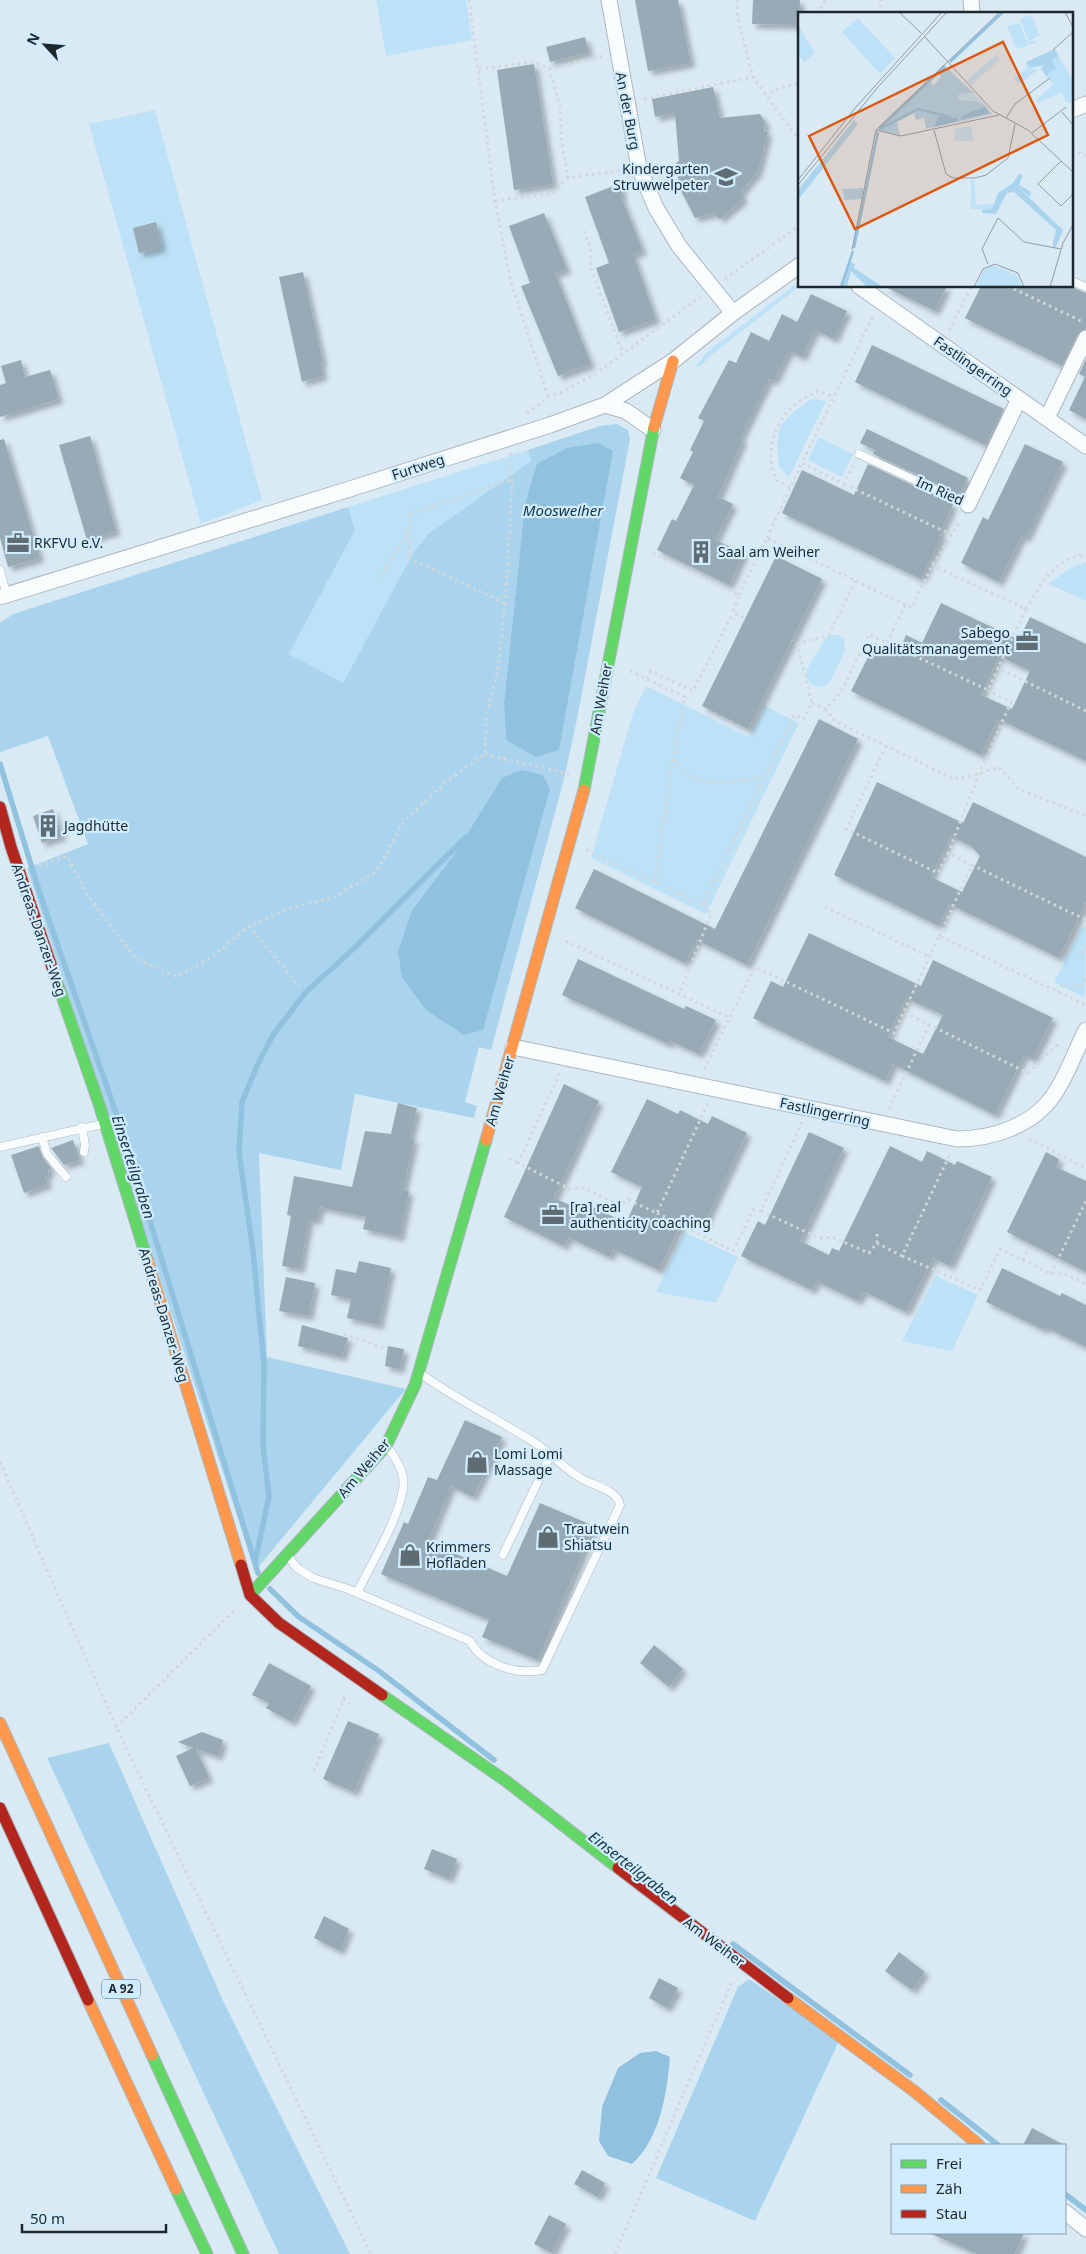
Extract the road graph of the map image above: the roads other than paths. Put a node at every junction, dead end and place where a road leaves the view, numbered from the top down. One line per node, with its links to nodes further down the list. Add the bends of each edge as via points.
1 (609, 0): 8 (street, An der Burg, via 639,168 656,208 679,246)
2 (1086, 104): 3 (street)
3 (1074, 109)
4 (798, 266): 8 (street, Furtweg)
5 (1074, 282): 7 (lane)
6 (862, 288): 11 (street, Fastlingerring)
7 (1086, 288)
8 (733, 313): 10 (street, Furtweg)
9 (1086, 338): 13 (street)
10 (673, 361): 12 (street, Furtweg); 14 (main road, Am Weiher)
11 (1019, 399): 13 (street, Fastlingerring); 17 (street, Im Ried)
12 (604, 405): 14 (street, via 626,411); 19 (street, Furtweg)
13 (1047, 418): 15 (street, Fastlingerring)
14 (653, 430): 22 (main road, Am Weiher, via 587,778)
15 (1086, 446)
16 (859, 454): 17 (lane, Im Ried)
17 (968, 504)
18 (0, 570): 19 (lane)
19 (4, 596)
20 (0, 808): 23 (main road, Andreas-Danzer-Weg)
21 (1086, 1030): 22 (street, Fastlingerring, via 1053,1096 1034,1116 1010,1129 978,1139 957,1139)
22 (513, 1047): 29 (main road, Am Weiher)
23 (105, 1124): 24 (lane); 35 (main road, Andreas-Danzer-Weg)
24 (82, 1127): 25 (lane); 27 (lane)
25 (42, 1137): 26 (lane); 28 (lane, via 47,1154)
26 (0, 1147)
27 (84, 1152)
28 (66, 1177)
29 (419, 1372): 30 (main road, Am Weiher); 31 (lane, via 449,1394 531,1440)
30 (386, 1446): 33 (main road, Am Weiher); 34 (lane, via 398,1460 404,1488 392,1522)
31 (550, 1456): 32 (lane); 34 (lane, via 568,1471 613,1494 620,1505 542,1670 512,1670 494,1663 470,1641)
32 (503, 1554)
33 (287, 1555): 34 (lane, via 297,1568 313,1578); 35 (main road, Am Weiher)
34 (357, 1593)
35 (250, 1595): 38 (main road, Am Weiher, via 279,1623 506,1781 908,2087)
36 (0, 1723): 42 (main road, A 92)
37 (0, 1808): 41 (main road, A 92)
38 (978, 2144)
39 (1066, 2213): 40 (street)
40 (1086, 2229)
41 (207, 2254)
42 (242, 2254)

